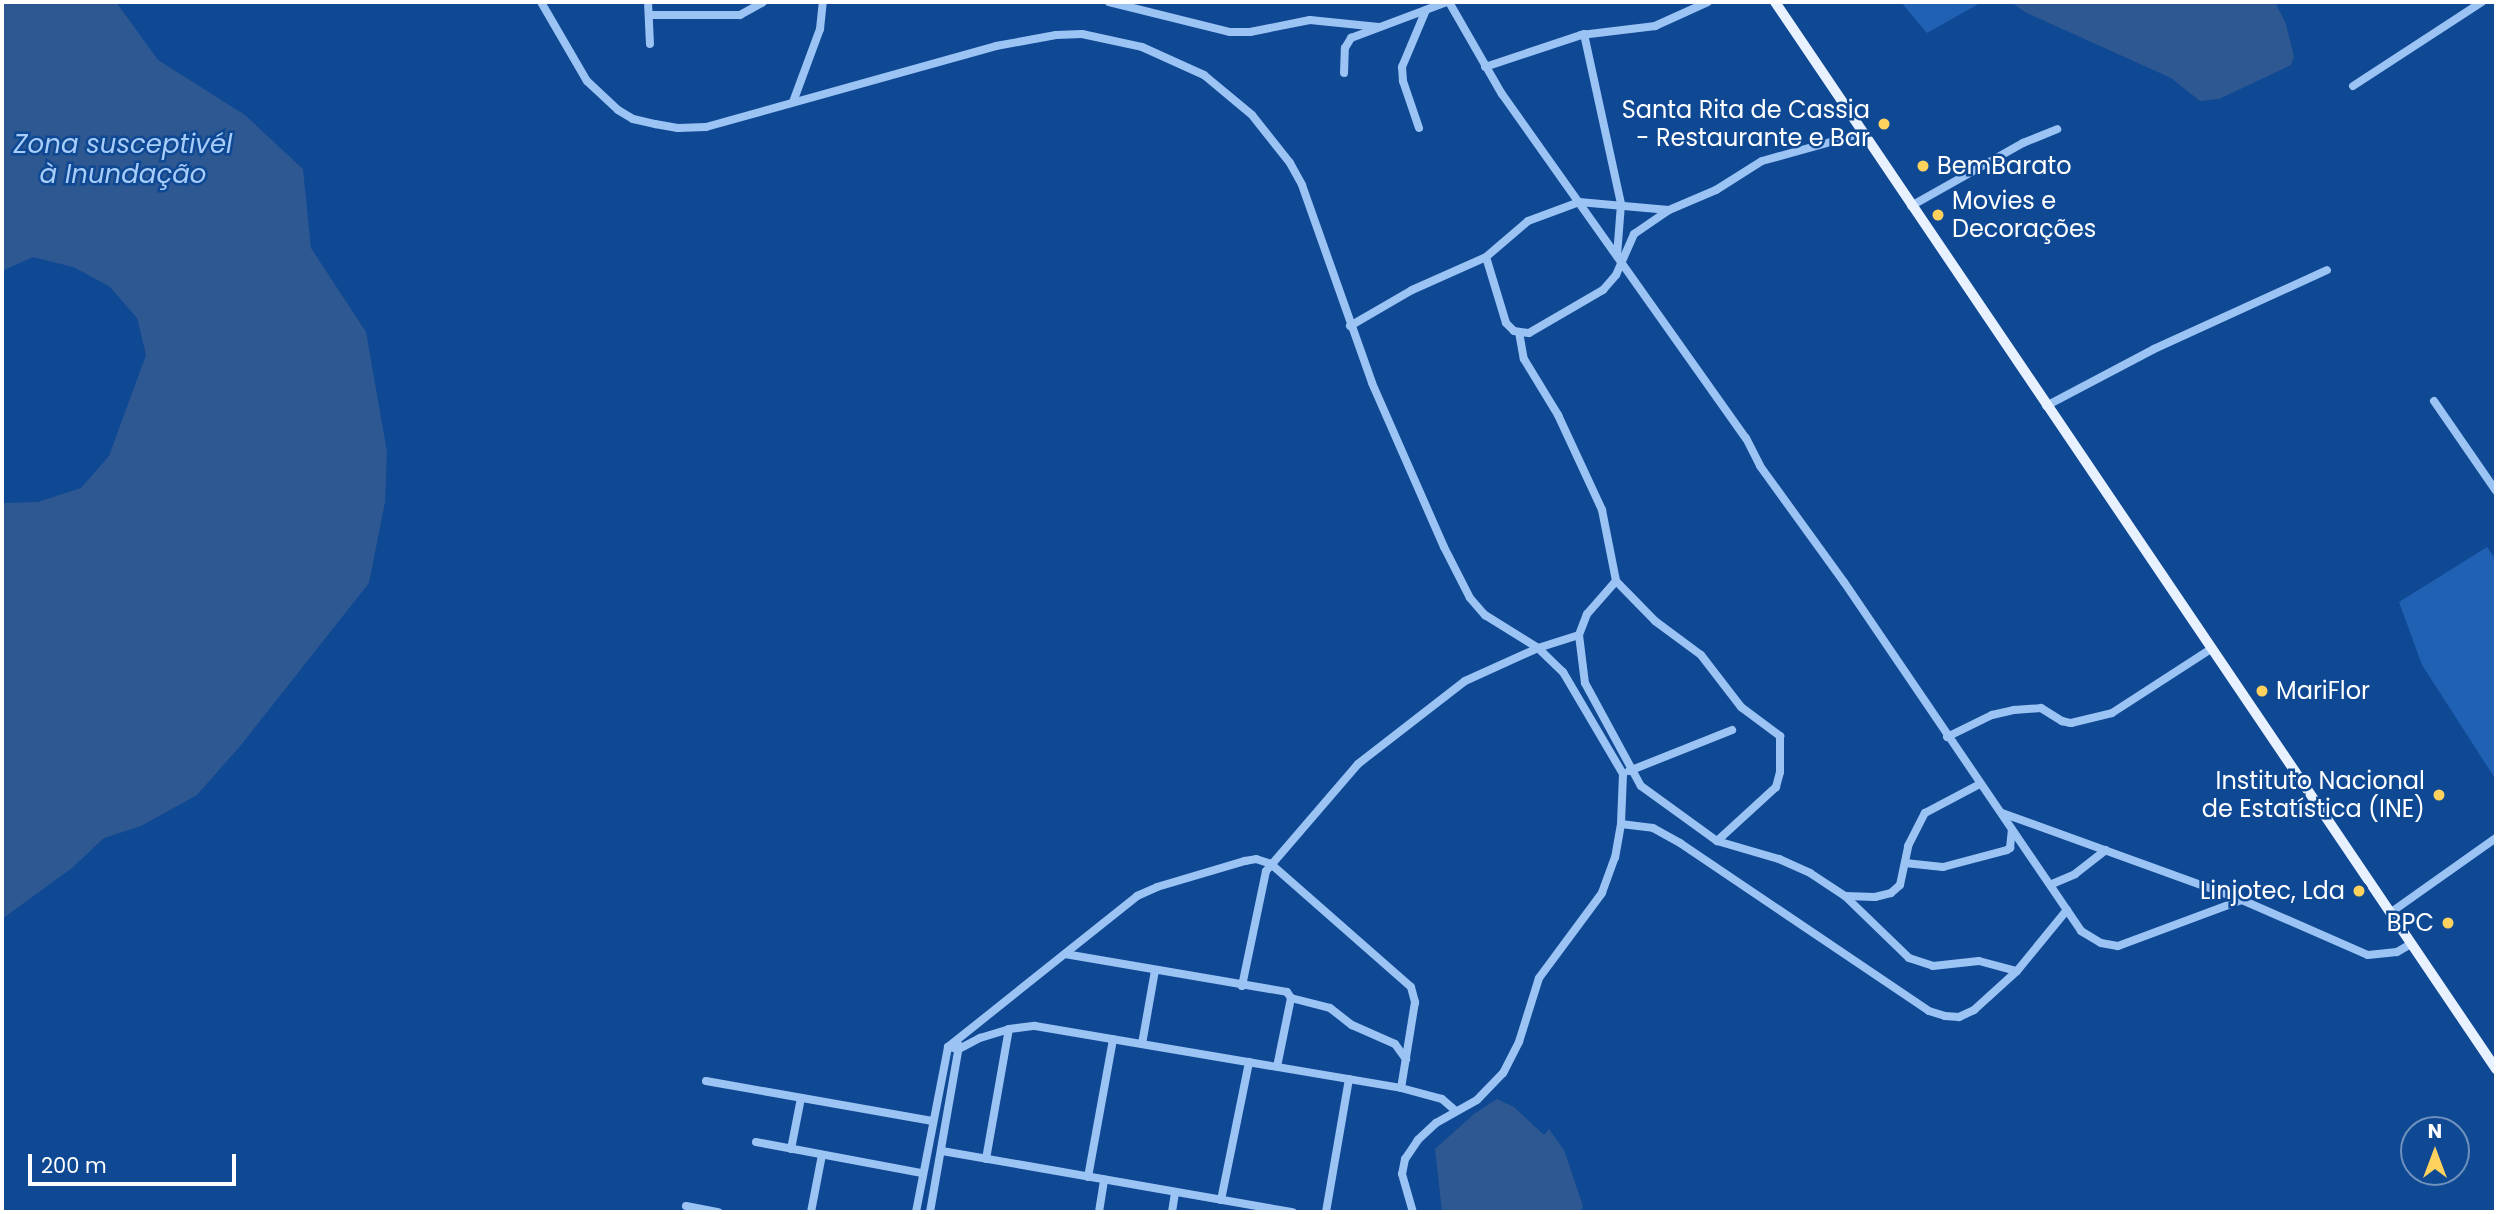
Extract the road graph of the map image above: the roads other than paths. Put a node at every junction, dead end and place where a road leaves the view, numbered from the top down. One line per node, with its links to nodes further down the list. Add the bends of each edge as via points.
1 (541, 2): 18 (street, via 587,81 633,119 678,128 706,127)
2 (648, 2): 11 (street)
3 (763, 2): 11 (street, via 740,15)
4 (823, 2): 18 (street, via 820,29)
5 (1110, 2): 12 (street, via 1230,32 1250,33 1310,20)
6 (1448, 2): 10 (street); 15 (street)
7 (1708, 2): 13 (street, via 1655,26)
8 (1775, 2): 21 (main road)
9 (2482, 2): 17 (street)
10 (1426, 10): 12 (street); 19 (street, via 1402,66)
11 (649, 15): 14 (street)
12 (1380, 27): 16 (street, via 1351,38 1345,48)
13 (1584, 34): 15 (street); 23 (street)
14 (650, 44)
15 (1485, 67): 22 (street)
16 (1344, 73)
17 (2353, 86)
18 (793, 102): 29 (street, via 996,46 1056,35 1111,39 1172,58 1230,95 1290,163 1306,195)
19 (1419, 128)
20 (2057, 129): 24 (street)
21 (1863, 134): 24 (main road); 25 (street, via 1762,161 1716,190)
22 (1579, 202): 23 (street); 26 (street, via 1528,221); 27 (street)
23 (1621, 204): 25 (street); 27 (street)
24 (1911, 206): 32 (main road)
25 (1669, 210): 27 (street, via 1634,233)
26 (1486, 257): 29 (street, via 1412,290); 30 (street, via 1506,323)
27 (1619, 258): 30 (street, via 1616,275 1603,290 1539,328); 39 (street)
28 (2327, 270): 32 (street, via 2154,349)
29 (1350, 326): 36 (street, via 1471,598 1485,615)
30 (1519, 332): 34 (street, via 1524,359 1558,415 1602,510)
31 (2434, 401): 33 (street)
32 (2046, 406): 37 (main road)
33 (2496, 491)
34 (1616, 581): 35 (street, via 1587,614); 47 (street, via 1655,621 1701,655 1741,707 1780,736 1776,787)
35 (1579, 635): 36 (street); 40 (street, via 1585,683)
36 (1538, 648): 41 (street, via 1563,672); 50 (street, via 1465,681 1358,764)
37 (2211, 649): 39 (street, via 2112,713 2071,723 2041,708 2014,710 1992,715); 55 (main road)
38 (1732, 730): 40 (street)
39 (1947, 737): 42 (street)
40 (1632, 770): 41 (street); 47 (street, via 1641,786)
41 (1623, 774): 44 (street)
42 (1980, 784): 43 (street); 49 (street, via 1925,813 1908,846)
43 (2001, 813): 45 (street); 48 (street)
44 (1621, 824): 59 (street, via 1653,828 1680,844 1929,1011 1959,1017 1974,1010); 76 (street, via 1610,873 1590,913 1539,978 1503,1073 1477,1100)
45 (2012, 830): 49 (street, via 2007,850 1943,867); 51 (street)
46 (2496, 838): 55 (street)
47 (1717, 841): 52 (street, via 1796,865)
48 (2106, 850): 51 (street, via 2075,874); 53 (street)
49 (1905, 863): 52 (street, via 1900,885 1891,893)
50 (1271, 864): 57 (street, via 1245,861 1147,890); 60 (street); 68 (street, via 1411,988 1415,1002)
51 (2052, 884): 54 (street)
52 (1846, 896): 59 (street, via 1897,947 1921,963 1979,961)
53 (2242, 900): 54 (street, via 2118,946 2101,943 2081,931); 56 (street, via 2368,956 2397,952)
54 (2067, 910): 59 (street)
55 (2390, 913): 56 (main road)
56 (2411, 944): 71 (main road)
57 (1065, 954): 58 (street); 63 (street)
58 (1156, 970): 60 (street); 65 (street)
59 (2017, 971)
60 (1242, 985): 61 (street, via 1287,992)
61 (1291, 998): 68 (street, via 1330,1008 1352,1025 1395,1044); 70 (street)
62 (1009, 1029): 64 (street, via 1035,1026); 67 (street); 82 (street)
63 (960, 1039): 66 (street); 67 (street)
64 (1113, 1039): 65 (street); 84 (street)
65 (1142, 1044): 69 (street)
66 (948, 1047): 67 (street); 77 (street)
67 (959, 1049): 80 (street)
68 (1406, 1059): 74 (street)
69 (1249, 1062): 70 (street); 87 (street)
70 (1277, 1067): 72 (street)
71 (2496, 1069)
72 (1349, 1079): 74 (street); 97 (street)
73 (706, 1081): 75 (street)
74 (1401, 1087): 76 (street, via 1442,1099)
75 (801, 1098): 77 (street); 79 (street)
76 (1457, 1111): 98 (street, via 1436,1123 1405,1159 1402,1174)
77 (933, 1121): 83 (street)
78 (756, 1142): 79 (street)
79 (791, 1149): 81 (street)
80 (942, 1151): 82 (street); 93 (street)
81 (822, 1155): 83 (street); 91 (street)
82 (986, 1158): 84 (street)
83 (922, 1173): 92 (street)
84 (1088, 1177): 85 (street)
85 (1104, 1179): 86 (street); 94 (street)
86 (1175, 1192): 87 (street); 95 (street)
87 (1221, 1200): 89 (street)
88 (686, 1206): 90 (street)
89 (1277, 1211): 96 (street)
90 (718, 1212)
91 (811, 1212)
92 (916, 1212)
93 (930, 1212)
94 (1098, 1212)
95 (1172, 1212)
96 (1293, 1212)
97 (1326, 1212)
98 (1413, 1212)

